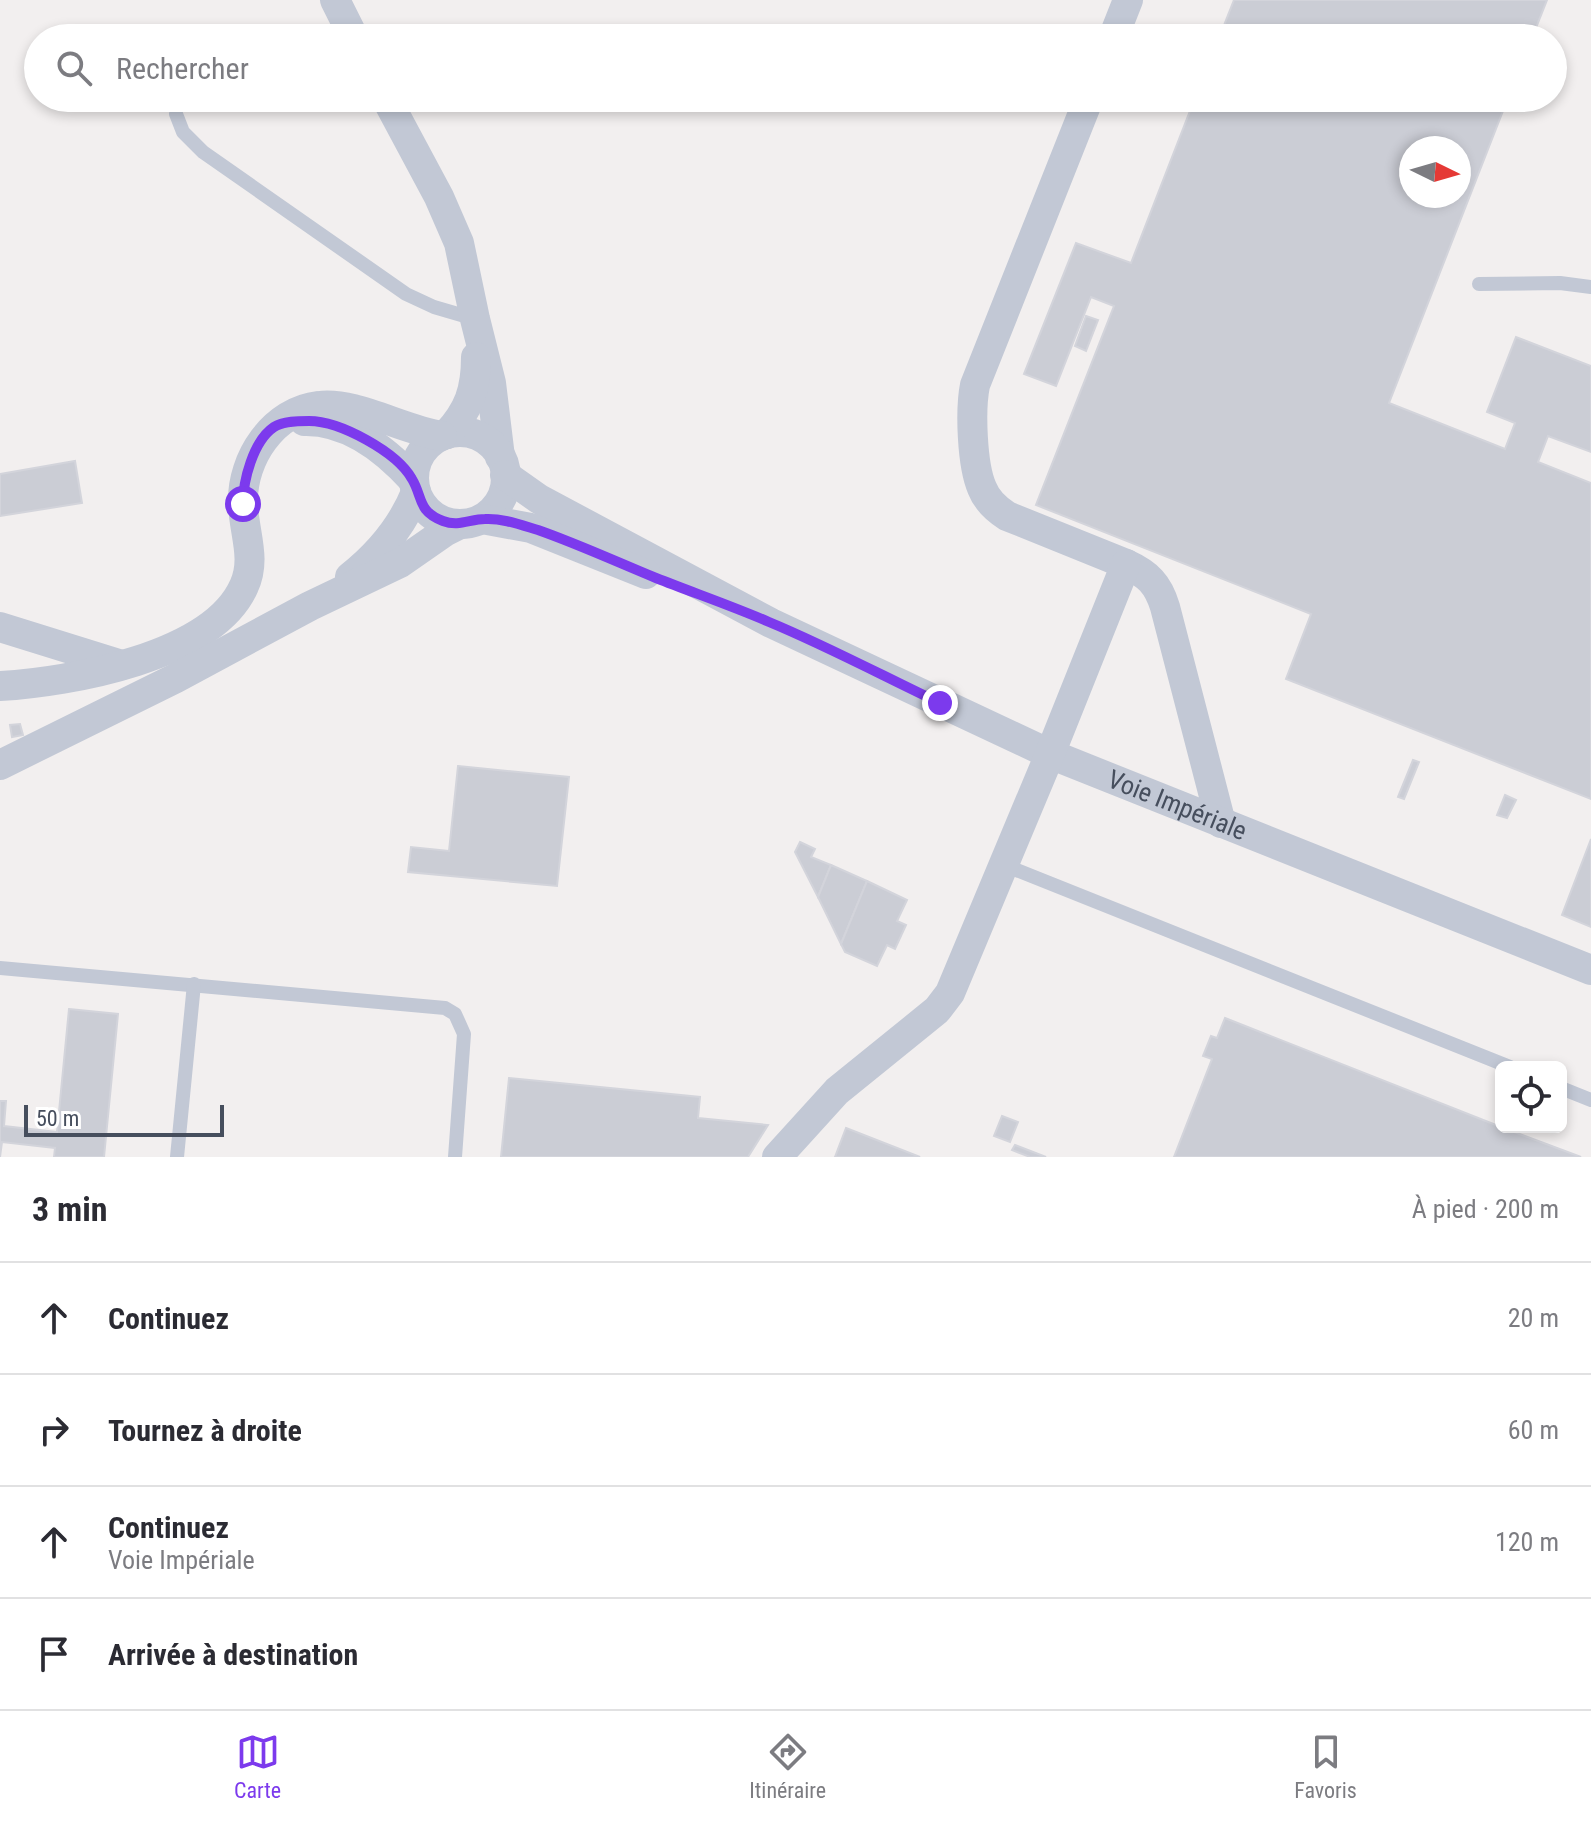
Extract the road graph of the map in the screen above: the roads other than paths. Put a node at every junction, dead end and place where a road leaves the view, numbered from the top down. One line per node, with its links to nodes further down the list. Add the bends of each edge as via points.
1 (335, 0): 3 (street)
2 (1128, 0): 4 (street)
3 (347, 24)
4 (1119, 24)
5 (393, 112): 10 (street, via 459,243)
6 (1083, 112): 16 (street, via 975,385 971,413 978,476 992,505 1007,516)
7 (176, 114): 10 (lane, via 183,132 203,152 406,294)
8 (1479, 284): 9 (lane)
9 (1591, 287)
10 (475, 319): 12 (street, via 473,393); 13 (street)
11 (275, 427): 12 (street, via 304,409 329,405); 14 (street, via 313,421 341,427 380,450); 20 (street, via 255,453 244,483 250,564 243,589 201,630)
12 (444, 435): 13 (street, via 482,438); 14 (street, via 422,452 415,466)
13 (503, 466): 15 (street, via 499,502); 18 (street, Voie Impériale, via 539,499)
14 (415, 486): 15 (street, via 422,505 433,515 450,523); 17 (street, via 405,516 377,553)
15 (471, 521): 17 (street); 18 (street, Voie Impériale, via 511,523 543,532)
16 (1126, 564): 22 (street); 24 (street, via 1148,576 1161,593)
17 (310, 606): 23 (street)
18 (771, 623): 22 (street, Voie Impériale)
19 (0, 627): 20 (street)
20 (124, 666): 21 (street)
21 (0, 686)
22 (1050, 754): 24 (street, Voie Impériale); 25 (street)
23 (0, 765)
24 (1221, 823): 27 (street, Voie Impériale)
25 (1004, 865): 29 (lane); 34 (street, via 944,1003 837,1091)
26 (0, 968): 28 (lane)
27 (1591, 970)
28 (194, 984): 32 (lane); 33 (lane, via 433,1005 455,1014 465,1046)
29 (1495, 1061)
30 (1567, 1090): 31 (lane)
31 (1591, 1100)
32 (177, 1157)
33 (455, 1157)
34 (777, 1157)

